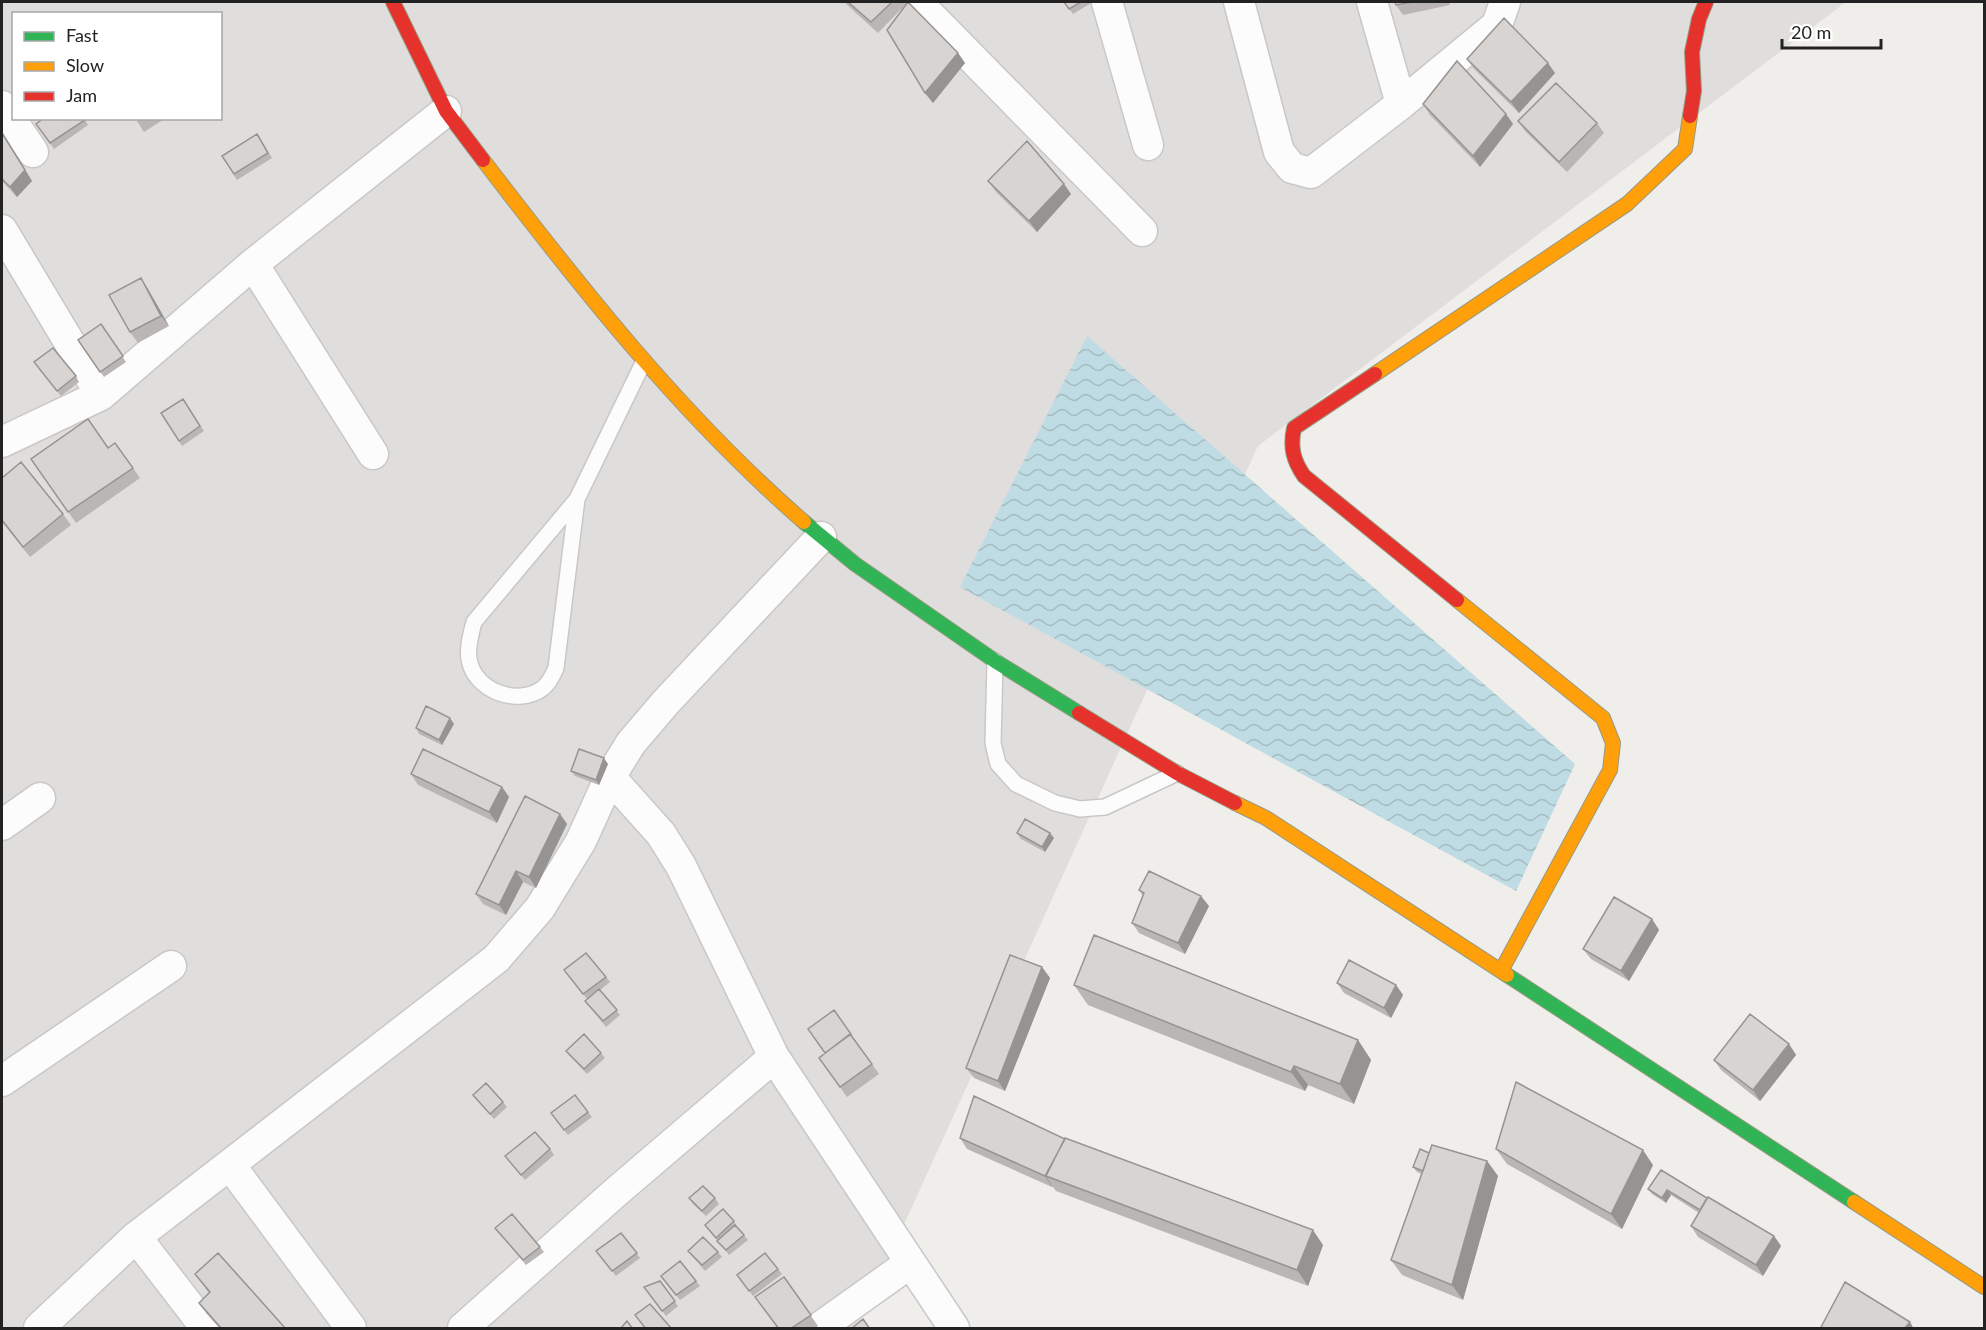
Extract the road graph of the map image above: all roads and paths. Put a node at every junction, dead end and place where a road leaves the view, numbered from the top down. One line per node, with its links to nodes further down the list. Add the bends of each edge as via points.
1 (393, 2): 10 (main road)
2 (917, 2): 14 (street)
3 (1107, 2): 11 (street)
4 (1239, 2): 8 (street, via 1279,152 1292,168 1311,173)
5 (1372, 2): 8 (street)
6 (1505, 2): 8 (street, via 1497,25)
7 (1706, 2): 28 (main road, via 1692,52 1694,91 1685,149 1628,204 1294,428 1290,445 1294,462 1304,476 1603,718 1613,735 1610,770)
8 (1401, 104)
9 (2, 106): 12 (street)
10 (446, 111): 15 (street); 16 (main road, via 562,264)
11 (1148, 145)
12 (33, 152)
13 (2, 230): 17 (street)
14 (1142, 231)
15 (253, 264): 17 (street); 19 (street)
16 (644, 361): 20 (lane); 21 (main road, via 671,393)
17 (101, 395): 18 (street)
18 (2, 442)
19 (374, 454)
20 (577, 499): 20 (lane, via 556,668 545,686 531,694 512,696 490,690 477,679 469,660 474,622)
21 (820, 537): 22 (main road); 24 (street, via 666,702 631,743)
22 (995, 661): 23 (main road); 23 (lane, via 993,743 998,764 1017,784 1055,803 1080,809 1105,807)
23 (1177, 773): 28 (main road, via 1266,818)
24 (610, 777): 29 (street, via 661,834 681,866); 31 (street, via 581,841 540,908 496,959)
25 (40, 798): 26 (street)
26 (2, 825)
27 (171, 966): 30 (street)
28 (1501, 971): 34 (main road)
29 (774, 1057): 33 (street); 38 (street)
30 (2, 1081)
31 (230, 1165): 32 (street); 37 (street)
32 (136, 1238): 35 (street); 36 (street)
33 (910, 1263): 39 (street); 40 (street)
34 (1984, 1287)
35 (39, 1329)
36 (206, 1329)
37 (351, 1329)
38 (463, 1329)
39 (819, 1329)
40 (954, 1329)

